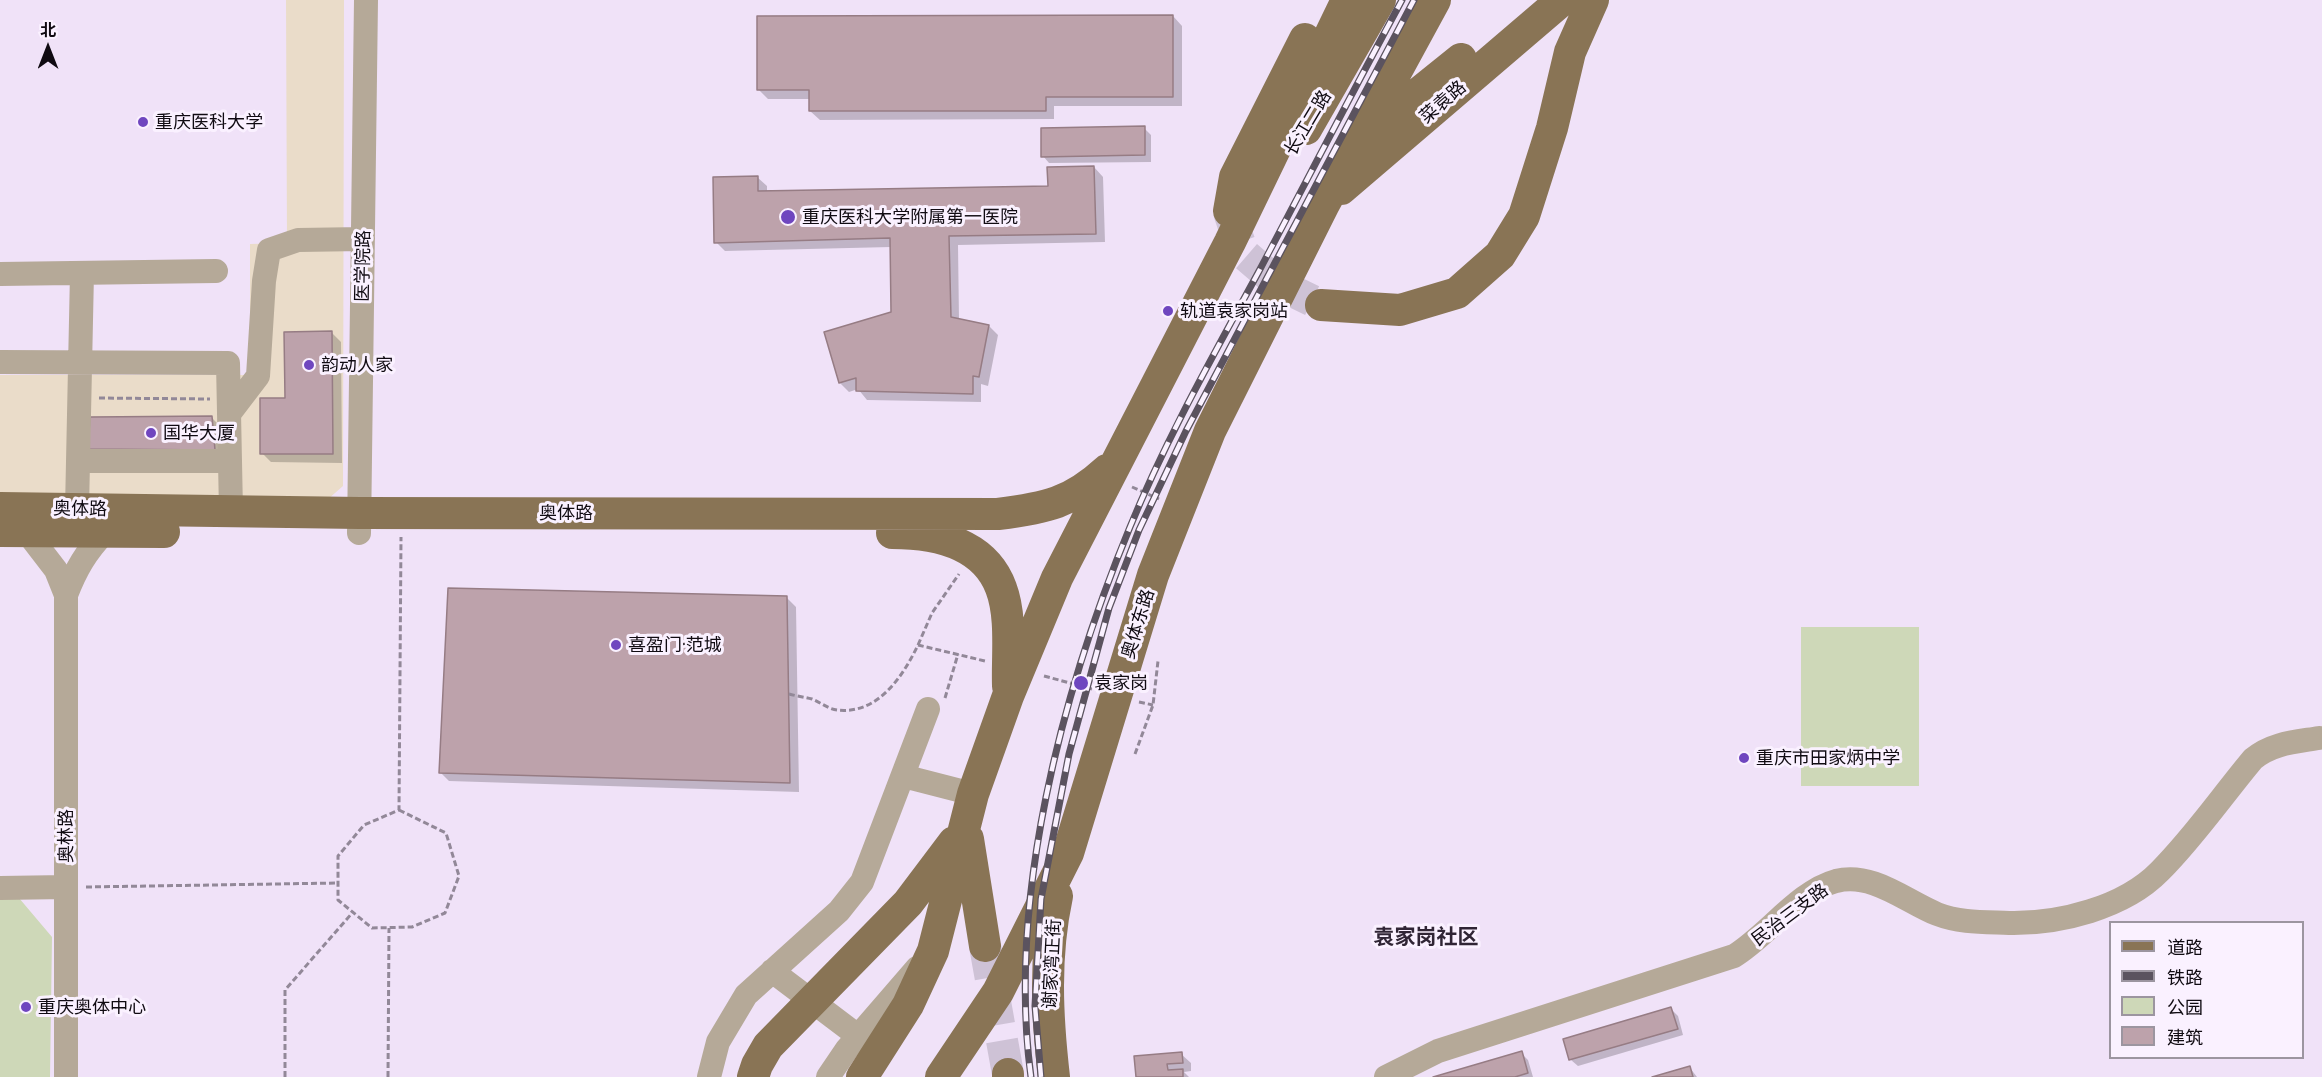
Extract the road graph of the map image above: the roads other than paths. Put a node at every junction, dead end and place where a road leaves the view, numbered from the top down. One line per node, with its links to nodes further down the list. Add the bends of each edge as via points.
1 (366, 0): 12 (street, 医学院路)
2 (1323, 0): 11 (main road, via 1235,177)
3 (1347, 0): 13 (main road)
4 (1380, 0): 13 (main road, 长江二路, via 1297,144)
5 (1435, 0): 9 (main road)
6 (1534, 0): 9 (main road)
7 (1562, 0): 10 (main road, 菜袁路)
8 (1593, 0): 17 (main road, via 1570,52 1552,128 1524,216 1500,255 1457,293 1401,310)
9 (1359, 141): 10 (main road)
10 (1324, 204): 36 (main road, 奥体东路, via 1210,431 1179,508 1153,575)
11 (1229, 211)
12 (363, 239): 20 (street, via 298,240 269,250 258,376); 27 (street, 医学院路)
13 (1230, 242): 23 (main road)
14 (216, 271): 15 (street)
15 (82, 273): 16 (street); 19 (street)
16 (0, 274)
17 (1321, 305)
18 (0, 362): 19 (street)
19 (80, 362): 20 (street, via 228,363); 21 (street)
20 (229, 406): 22 (street)
21 (78, 461): 22 (street); 25 (street)
22 (230, 461): 26 (street)
23 (1117, 461): 27 (main road, 奥体路, via 1067,500 1041,509 998,514); 31 (main road, via 1057,578)
24 (0, 508): 25 (main road, 奥体路)
25 (77, 509): 26 (main road, 奥体路)
26 (231, 512): 27 (main road, 奥体路)
27 (359, 523): 29 (main road, 奥体路); 31 (main road, 奥体路, via 401,533 926,534 973,552 1001,587)
28 (13, 531): 29 (main road, 奥体路); 30 (street, 奥林路, via 56,570)
29 (105, 532): 30 (street, 奥林路, via 86,552)
30 (66, 595): 37 (street, 奥林路)
31 (1008, 696): 35 (main road)
32 (935, 709): 34 (street)
33 (2319, 738): 50 (street, 民治三支路, via 2271,746 2263,751 2159,872 2109,903 2078,914 2029,923 1967,922 1936,913 1863,880 1836,881 1810,895 1734,956 1438,1052)
34 (903, 776): 35 (street); 41 (street, via 862,882 839,911)
35 (970, 808): 39 (main road); 40 (main road); 45 (main road, via 935,871 768,1046)
36 (1068, 853): 48 (main road, 奥体东路, via 998,992); 49 (main road, 谢家湾正街, via 1049,946 1048,1007)
37 (66, 887): 38 (street); 43 (street, 奥林路)
38 (0, 888)
39 (986, 946)
40 (933, 951): 42 (street); 47 (main road, via 908,1005)
41 (772, 971): 42 (street); 44 (street, via 746,995 718,1042)
42 (858, 1036): 46 (street)
43 (66, 1077)
44 (708, 1077)
45 (753, 1077)
46 (828, 1077)
47 (862, 1077)
48 (941, 1077)
49 (1054, 1077)
50 (1386, 1077)

